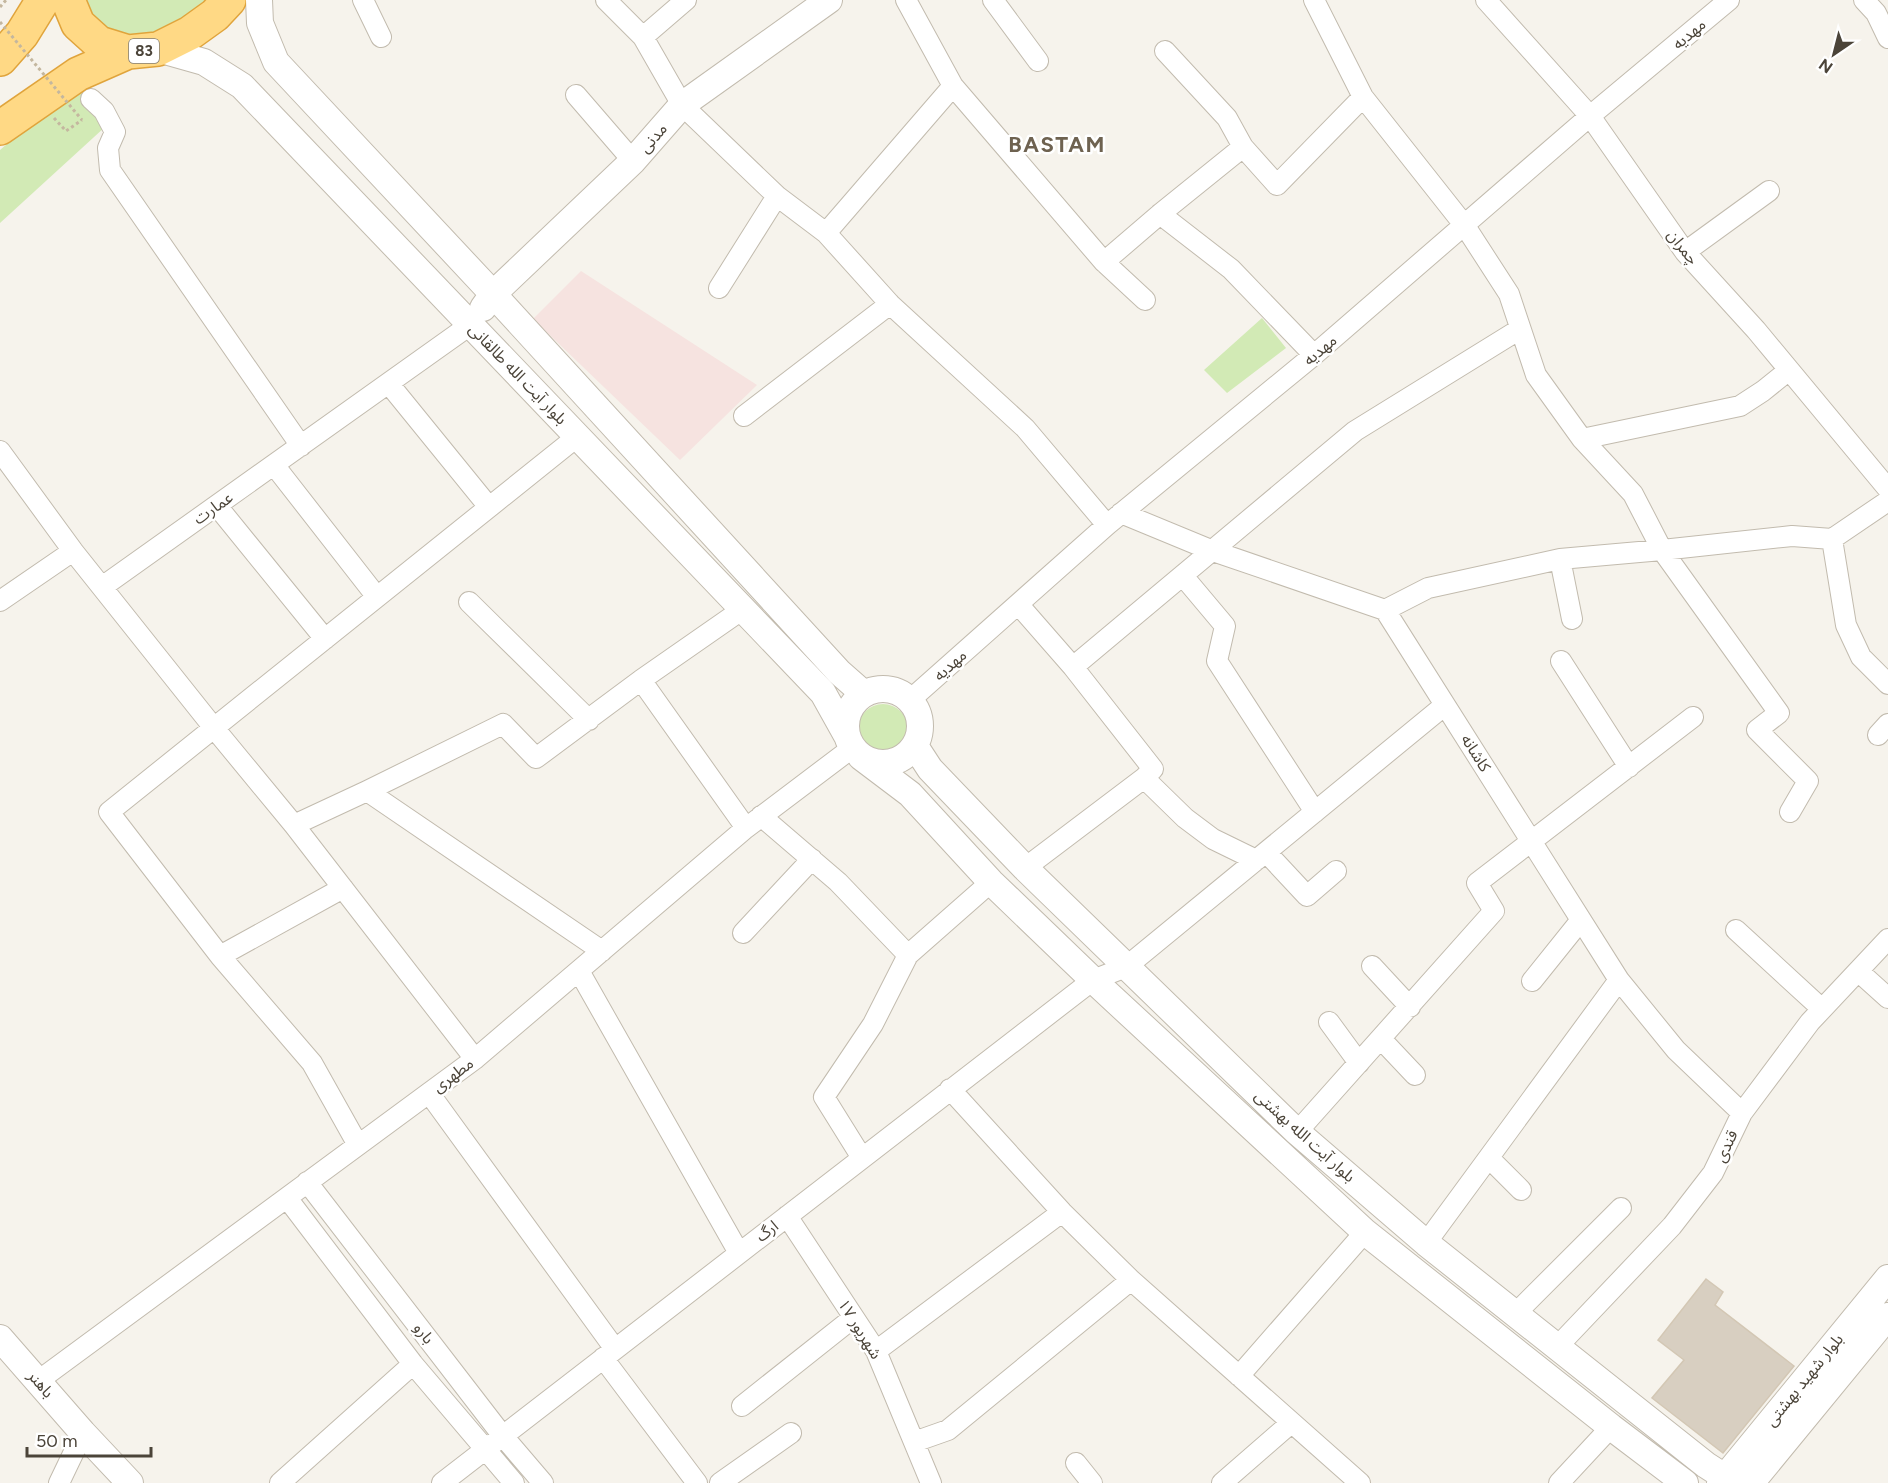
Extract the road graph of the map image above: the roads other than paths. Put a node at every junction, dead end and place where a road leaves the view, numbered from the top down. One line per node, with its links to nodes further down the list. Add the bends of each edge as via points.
1 (43, 0): 20 (highway, via 22,34)
2 (68, 0): 18 (highway, 83, via 78,24 99,42)
3 (229, 0): 18 (highway, 83, via 190,33)
4 (259, 0): 39 (street, بلوار آیت الله طالقانی, via 260,23 276,62)
5 (363, 0): 15 (street)
6 (606, 0): 16 (street)
7 (686, 0): 16 (street)
8 (829, 0): 26 (street, مدنی)
9 (906, 0): 22 (street)
10 (993, 0): 21 (street)
11 (1314, 0): 24 (street)
12 (1486, 0): 27 (street, چمران)
13 (1729, 0): 27 (street, مهدیه)
14 (1864, 0): 17 (street, via 1876,13)
15 (381, 36)
16 (643, 37): 26 (street)
17 (1888, 39)
18 (143, 51): 28 (highway, 83, via 78,74); 42 (street, بلوار آیت الله طالقانی, via 204,62 242,86)
19 (1165, 51): 29 (street, via 1227,118)
20 (0, 59)
21 (1038, 61)
22 (953, 86): 35 (street); 37 (street)
23 (576, 95): 30 (street)
24 (1363, 97): 29 (street, via 1277,184); 34 (street)
25 (91, 99): 50 (street, via 104,111 115,132 108,148 110,170)
26 (682, 105): 30 (street, مدنی); 32 (street)
27 (1590, 116): 34 (street, مهدیه); 36 (street, چمران)
28 (0, 128)
29 (1244, 147): 33 (street)
30 (633, 161): 39 (street, مدنی)
31 (1769, 191): 36 (street)
32 (777, 196): 35 (street); 38 (street)
33 (1160, 214): 37 (street); 44 (street, via 1231,269)
34 (1465, 226): 43 (street, via 1509,294); 44 (street, مهدیه)
35 (826, 233): 41 (street)
36 (1685, 252): 45 (street, چمران)
37 (1104, 262): 40 (street)
38 (718, 288)
39 (493, 294): 42 (street, مدنی); 77 (street, بلوار آیت الله طالقانی, via 839,672)
40 (1145, 300)
41 (890, 304): 47 (street); 57 (street, via 1025,428)
42 (471, 325): 46 (street, عمارت); 48 (street, بلوار آیت الله طالقانی)
43 (1520, 329): 49 (street, via 1536,375); 61 (street, via 1355,431)
44 (1314, 355): 57 (street, مهدیه)
45 (1789, 370): 49 (street, via 1740,406); 53 (street, چمران)
46 (389, 384): 50 (street, عمارت); 56 (street)
47 (744, 416)
48 (578, 436): 56 (street); 69 (street, بلوار آیت الله طالقانی)
49 (1582, 439): 59 (street, via 1633,494)
50 (301, 446): 52 (street, عمارت)
51 (0, 451): 60 (street)
52 (274, 465): 55 (street, عمارت); 65 (street)
53 (1888, 489)
54 (1888, 501): 58 (street)
55 (217, 506): 64 (street, عمارت); 72 (street)
56 (489, 507): 65 (street)
57 (1114, 519): 61 (street); 68 (street, مهدیه)
58 (1832, 539): 59 (street, via 1792,536); 76 (street, via 1846,625 1861,657)
59 (1662, 550): 62 (street); 89 (street, via 1779,712 1757,730 1808,781)
60 (73, 551): 64 (street); 66 (street)
61 (1214, 551): 63 (street); 70 (street)
62 (1560, 559): 70 (street, via 1428,588); 71 (street)
63 (1183, 576): 74 (street); 88 (street, via 1226,626 1217,661)
64 (102, 587): 82 (street)
65 (377, 597): 72 (street)
66 (0, 601)
67 (469, 602): 81 (street)
68 (1018, 604): 74 (street); 78 (street, مهدیه)
69 (743, 609): 75 (street); 84 (street, بلوار آیت الله طالقانی, via 823,693)
70 (1384, 610): 79 (street, کاشانه)
71 (1572, 619)
72 (325, 639): 82 (street)
73 (1561, 661): 85 (street)
74 (1073, 667): 86 (street, via 1153,769)
75 (641, 680): 81 (street); 90 (street)
76 (1888, 684)
77 (864, 693): 78 (street, via 888,689); 84 (street, via 848,712 846,724)
78 (910, 700): 83 (street, via 921,722)
79 (1445, 705): 88 (street, ارگ); 92 (street, کاشانه)
80 (1693, 717): 85 (street)
81 (589, 720): 87 (street, via 536,758 503,724)
82 (214, 728): 91 (street); 105 (street, via 109,812)
83 (915, 746): 84 (street, via 907,756 884,764 872,762); 95 (street, بلوار آیت الله بهشتی, via 930,769)
84 (853, 747): 90 (street, مطهری); 97 (street, بلوار آیت الله بهشتی, via 910,794)
85 (1629, 767): 92 (street)
86 (1144, 778): 93 (street, via 1213,839); 95 (street)
87 (367, 791): 91 (street); 103 (street)
88 (1315, 812): 93 (street, ارگ)
89 (1790, 812)
90 (754, 822): 94 (street); 103 (street, مطهری)
91 (294, 825): 98 (street)
92 (1532, 842): 99 (street, کاشانه); 114 (street, via 1477,883 1494,911)
93 (1261, 856): 96 (street, via 1307,896); 107 (street, ارگ)
94 (812, 859): 101 (street); 104 (street)
95 (1025, 868): 107 (street, بلوار آیت الله بهشتی)
96 (1336, 871)
97 (991, 882): 104 (street); 110 (street, بلوار آیت الله بهشتی)
98 (343, 888): 105 (street); 118 (street)
99 (1581, 920): 111 (street, کاشانه); 112 (street)
100 (1736, 930): 115 (street)
101 (743, 933)
102 (1888, 939): 109 (street, قندی)
103 (602, 951): 108 (street, مطهری)
104 (908, 955): 126 (street, via 873,1024 824,1097)
105 (220, 956): 125 (street, via 312,1063)
106 (1372, 966): 114 (street)
107 (1126, 967): 110 (street, ارگ); 124 (street, بلوار آیت الله بهشتی)
108 (579, 971): 118 (street, مطهری); 136 (street)
109 (1858, 971): 113 (street); 115 (street, قندی)
110 (1093, 980): 121 (street, ارگ); 134 (street, بلوار آیت الله بهشتی)
111 (1619, 980): 123 (street, کاشانه, via 1676,1050); 127 (street)
112 (1532, 981)
113 (1888, 998)
114 (1410, 1007): 117 (street)
115 (1822, 1009): 123 (street, قندی)
116 (1329, 1022): 119 (street)
117 (1381, 1039): 119 (street); 120 (street)
118 (475, 1059): 122 (street, مطهری)
119 (1359, 1063): 124 (street)
120 (1415, 1075)
121 (950, 1089): 126 (street, ارگ); 132 (street)
122 (429, 1093): 125 (street, مطهری); 145 (street)
123 (1742, 1113): 143 (street, قندی, via 1713,1173 1672,1226)
124 (1298, 1132): 135 (street, بلوار آیت الله بهشتی)
125 (358, 1145): 128 (street, مطهری)
126 (862, 1158): 133 (street, ارگ)
127 (1489, 1158): 129 (street); 135 (street)
128 (307, 1182): 130 (street, مطهری); 154 (street, بارو)
129 (1521, 1190)
130 (287, 1198): 146 (street, بارو); 148 (street, مطهری)
131 (1621, 1208): 139 (street)
132 (1062, 1212): 138 (street); 144 (street)
133 (787, 1216): 136 (street, ارگ); 141 (street, ۱۷ شهریور)
134 (1365, 1232): 147 (street); 151 (street, بلوار آیت الله بهشتی)
135 (1426, 1244): 139 (street, بلوار آیت الله بهشتی)
136 (739, 1253): 145 (street, ارگ)
137 (1888, 1278): 158 (street, بلوار شهید بهشتی)
138 (1131, 1280): 147 (street); 155 (street, via 948,1430)
139 (1515, 1314): 143 (street, بلوار آیت الله بهشتی)
140 (1888, 1316): 173 (street, بلوار شهید بهشتی)
141 (854, 1318): 144 (street, ۱۷ شهریور); 149 (street)
142 (0, 1338): 148 (street, باهنر)
143 (1557, 1347): 158 (street, بلوار آیت الله بهشتی)
144 (876, 1351): 155 (street, ۱۷ شهریور)
145 (609, 1353): 154 (street, ارگ); 166 (street)
146 (413, 1364): 156 (street, بارو); 162 (street)
147 (1239, 1376): 150 (street)
148 (38, 1381): 152 (street, باهنر)
149 (742, 1406)
150 (1291, 1422): 169 (street); 170 (street)
151 (1611, 1427): 171 (street); 172 (street, بلوار آیت الله بهشتی)
152 (83, 1433): 160 (street); 161 (street, باهنر)
153 (791, 1433): 167 (street)
154 (502, 1435): 156 (street, ارگ); 165 (street, بارو)
155 (914, 1442): 159 (street, ۱۷ شهریور)
156 (486, 1450): 163 (street, ارگ); 164 (street, بارو)
157 (1076, 1463): 168 (street)
158 (1726, 1481)
159 (930, 1482)
160 (59, 1483)
161 (130, 1483)
162 (280, 1483)
163 (442, 1483)
164 (514, 1483)
165 (543, 1483)
166 (697, 1483)
167 (720, 1483)
168 (1092, 1483)
169 (1222, 1483)
170 (1360, 1483)
171 (1559, 1483)
172 (1685, 1483)
173 (1751, 1483)

